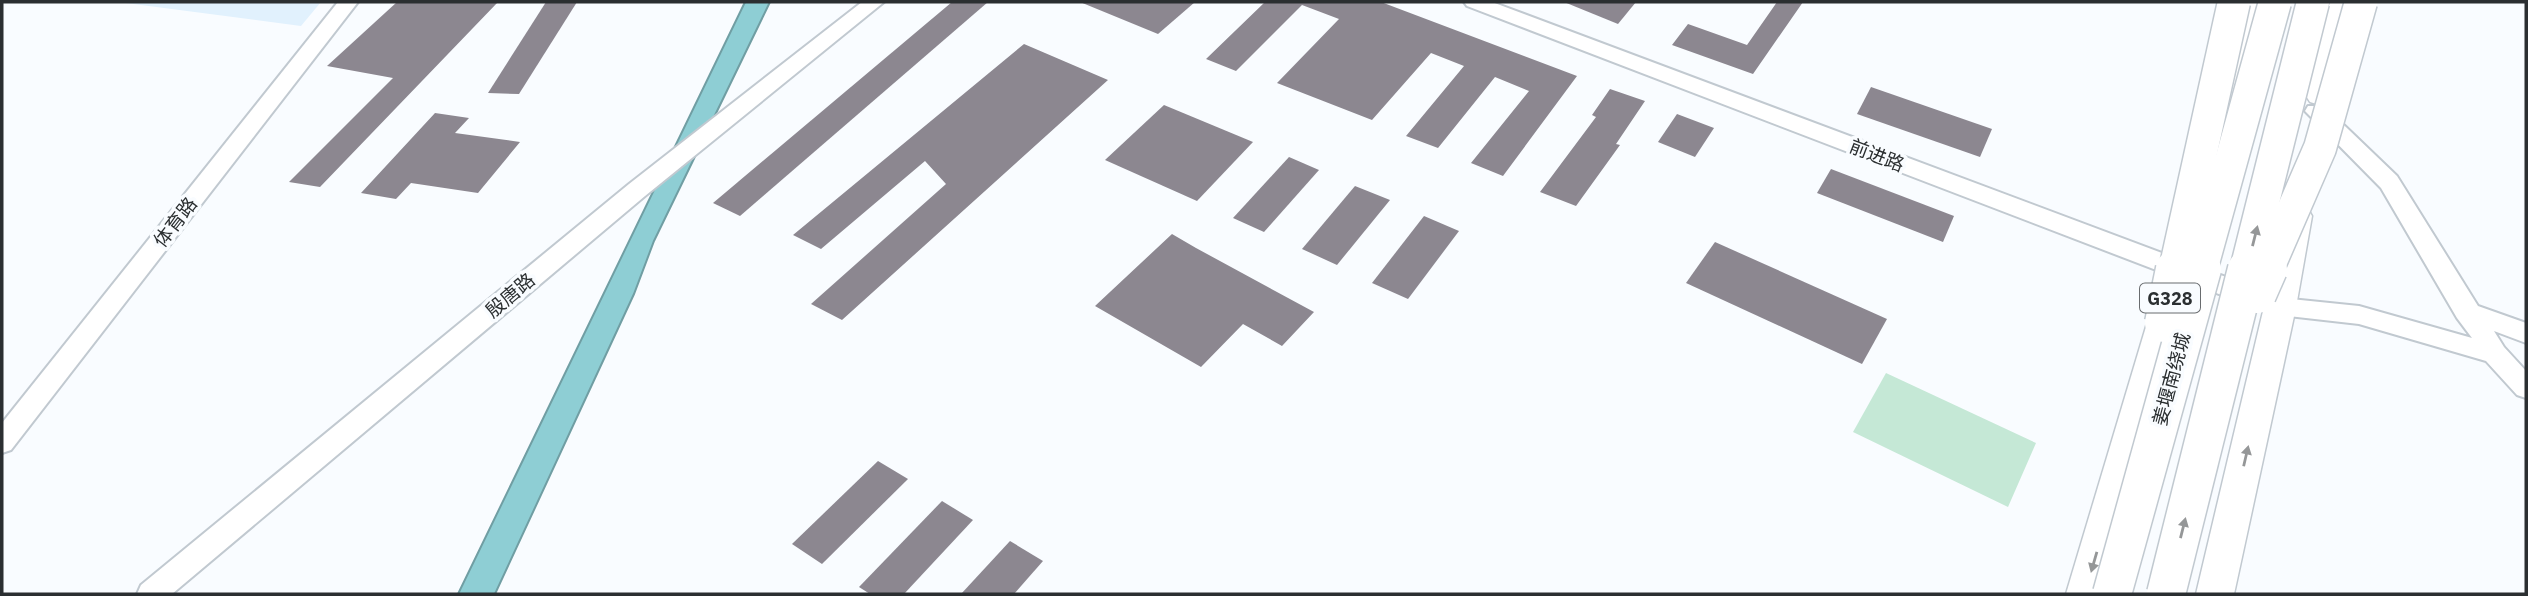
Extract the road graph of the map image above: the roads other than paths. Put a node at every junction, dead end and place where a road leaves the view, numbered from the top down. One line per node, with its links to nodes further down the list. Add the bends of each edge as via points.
1 (348, 2): 18 (street, 体育路)
2 (874, 2): 19 (street, 殷唐路, via 637,190)
3 (1474, 2): 11 (street, 前进路)
4 (2234, 2): 21 (highway, bridge, via 2196,165)
5 (2253, 2): 11 (main road, G328 / G328)
6 (2275, 2): 21 (highway, 姜堰南绕城, bridge)
7 (2313, 2): 16 (highway, one-way to 7, bridge)
8 (2343, 2): 10 (main road)
9 (2361, 2): 16 (highway, bridge, via 2320,148)
10 (2316, 111): 12 (main road); 13 (street, via 2389,182)
11 (2179, 269): 12 (street, 前进路); 20 (main road, G328 / G328, one-way to 20)
12 (2280, 307): 15 (street, 前进路, via 2359,315); 23 (main road, one-way to 12)
13 (2466, 311): 14 (street); 15 (street)
14 (2526, 333)
15 (2495, 354): 17 (street)
16 (2217, 387): 22 (highway, one-way to 16, bridge)
17 (2526, 388)
18 (2, 442)
19 (151, 594)
20 (2085, 594)
21 (2111, 594)
22 (2166, 594)
23 (2215, 594)

